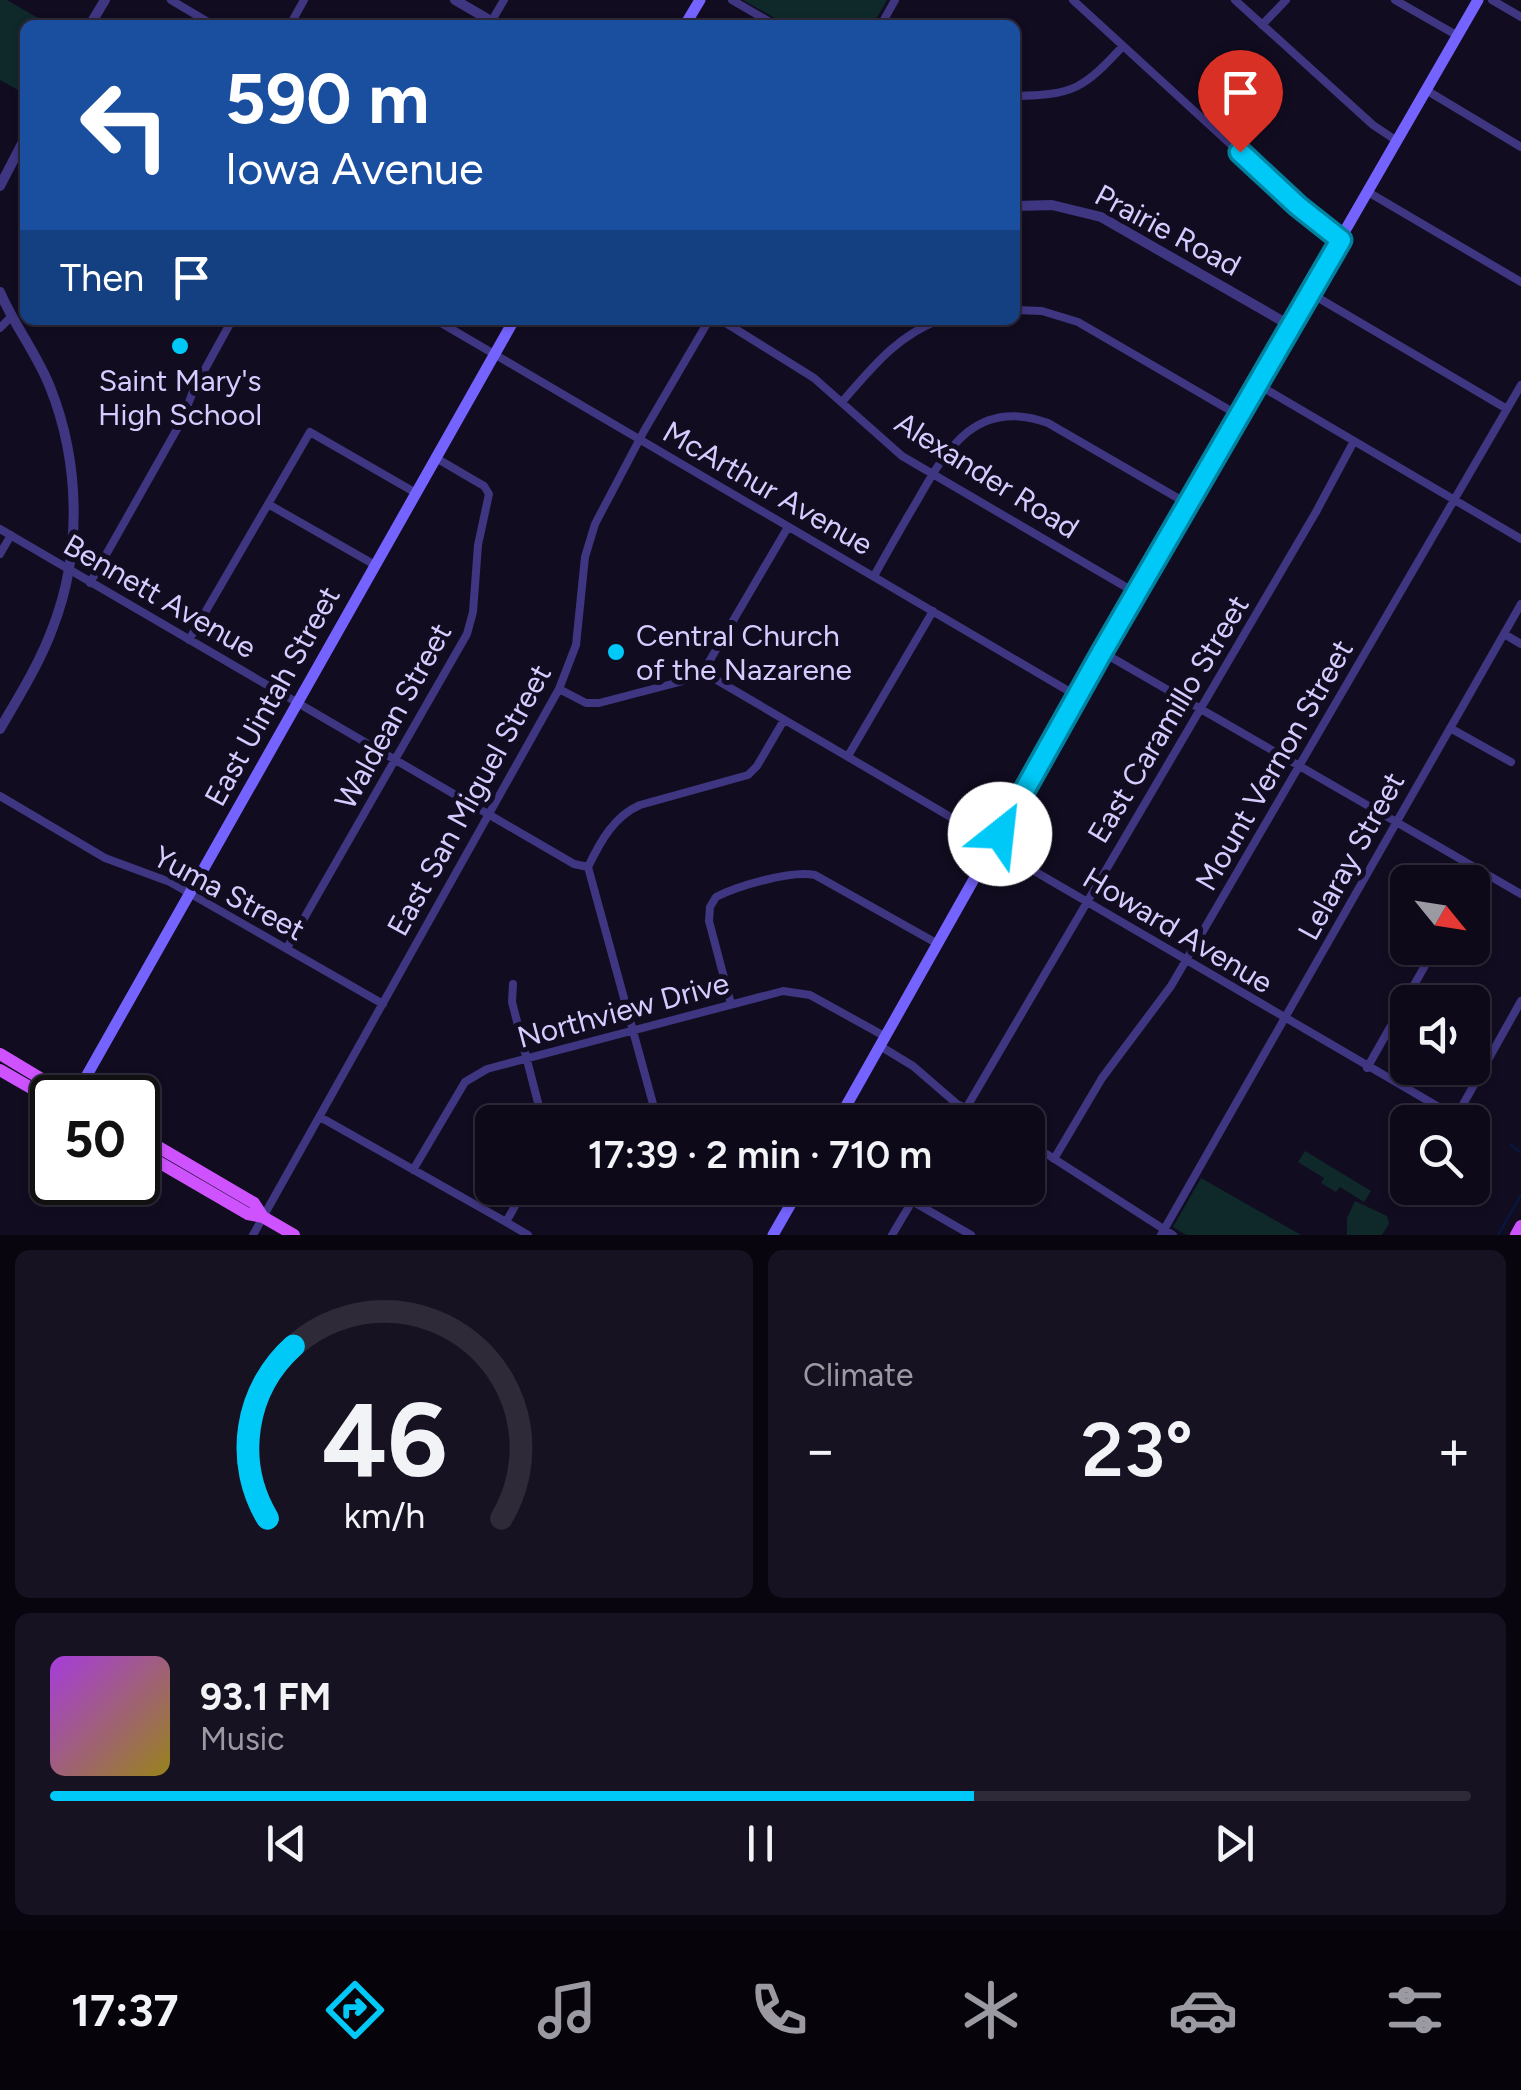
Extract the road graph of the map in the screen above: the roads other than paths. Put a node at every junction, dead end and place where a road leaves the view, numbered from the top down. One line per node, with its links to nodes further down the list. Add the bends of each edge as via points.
1 (170, 0): 11 (street)
2 (455, 0): 12 (street)
3 (732, 0): 13 (street)
4 (1073, 0): 16 (street)
5 (1235, 0): 14 (street)
6 (1286, 0): 14 (street)
7 (1394, 0): 15 (street)
8 (1478, 0): 15 (main road)
9 (1492, 0): 10 (street)
10 (1521, 16)
11 (205, 20)
12 (487, 20)
13 (766, 20)
14 (1262, 25): 19 (street)
15 (1458, 36): 17 (main road)
16 (1123, 46): 18 (street, via 1083,85); 25 (street)
17 (1426, 90): 19 (main road); 20 (street)
18 (1020, 96)
19 (1397, 141): 23 (main road)
20 (1521, 146)
21 (20, 148): 22 (street)
22 (0, 186)
23 (1368, 192): 25 (main road); 26 (street)
24 (1020, 206): 37 (street, Prairie Road, via 1064,206 1101,216)
25 (1341, 240): 28 (main road)
26 (1521, 282)
27 (0, 292): 30 (street)
28 (1310, 292): 37 (main road); 45 (street)
29 (1020, 310): 46 (street, via 1078,322)
30 (12, 316): 38 (street); 61 (street, via 43,371 64,433 73,496)
31 (229, 325): 44 (street)
32 (445, 325): 39 (street, McArthur Avenue)
33 (511, 325): 39 (main road, East Uintah Street)
34 (706, 325): 47 (street, East San Miguel Street)
35 (730, 325): 43 (street, Alexander Road)
36 (928, 325): 43 (street, via 892,348)
37 (1290, 326): 40 (main road)
38 (0, 328)
39 (494, 354): 47 (street, McArthur Avenue); 49 (main road, East Uintah Street)
40 (1257, 384): 46 (main road); 48 (street)
41 (1521, 385): 45 (street, Mount Vernon Street)
42 (174, 400): 44 (street)
43 (842, 402): 50 (street, Alexander Road)
44 (187, 406): 63 (street)
45 (1507, 409): 52 (street, Mount Vernon Street)
46 (1239, 416): 54 (main road)
47 (641, 439): 55 (street, McArthur Avenue); 72 (street, East San Miguel Street, via 592,534 578,634)
48 (1354, 441): 52 (street); 75 (street, East Caramillo Street)
49 (436, 458): 51 (main road, East Uintah Street); 80 (street, Waldean Street, via 484,486 489,500 469,628)
50 (932, 475): 54 (street, via 966,432 1022,416 1057,428); 62 (street); 64 (street, Alexander Road)
51 (416, 493): 53 (street, via 310,432); 60 (main road, East Uintah Street)
52 (1456, 500): 58 (street); 82 (street, Mount Vernon Street)
53 (268, 504): 60 (street); 68 (street)
54 (1188, 504): 64 (main road)
55 (788, 527): 62 (street, McArthur Avenue); 71 (street)
56 (0, 529): 57 (street, Bennett Avenue)
57 (11, 535): 59 (street); 61 (street, Bennett Avenue)
58 (1521, 538)
59 (0, 554)
60 (374, 565): 74 (main road, East Uintah Street)
61 (70, 571): 63 (street, Bennett Avenue); 78 (street, via 43,651)
62 (874, 576): 66 (street, McArthur Avenue)
63 (90, 583): 68 (street, Bennett Avenue)
64 (1136, 593): 70 (main road)
65 (1521, 604): 67 (street, Lelaray Street)
66 (933, 611): 73 (street, McArthur Avenue); 79 (street)
67 (1504, 634): 69 (street); 77 (street, Lelaray Street)
68 (190, 640): 74 (street, Bennett Avenue)
69 (1521, 644)
70 (1102, 652): 73 (main road); 75 (street)
71 (704, 672): 72 (street, via 598,703); 76 (street, Howard Avenue)
72 (560, 689): 84 (street, East San Miguel Street)
73 (1077, 696): 86 (main road)
74 (297, 702): 80 (street, Bennett Avenue); 90 (main road, East Uintah Street)
75 (1198, 710): 82 (street); 92 (street, East Caramillo Street)
76 (784, 720): 79 (street, Howard Avenue); 88 (street, via 748,775 624,813)
77 (1450, 728): 81 (street); 85 (street, Lelaray Street)
78 (0, 729)
79 (848, 756): 86 (street, Howard Avenue)
80 (396, 759): 84 (street, Bennett Avenue); 94 (street, Waldean Street)
81 (1511, 762)
82 (1298, 767): 85 (street); 95 (street, Mount Vernon Street)
83 (0, 796): 90 (street, Yuma Street, via 105,858)
84 (489, 814): 88 (street, Bennett Avenue); 99 (street, East San Miguel Street)
85 (1394, 822): 87 (street); 101 (street, Lelaray Street)
86 (994, 846): 92 (street, Howard Avenue); 93 (main road)
87 (1470, 865)
88 (588, 867): 102 (street)
89 (1490, 876): 91 (street)
90 (190, 893): 94 (street, Yuma Street); 109 (main road, East Uintah Street)
91 (1521, 894)
92 (1086, 902): 95 (street, Howard Avenue); 115 (street, East Caramillo Street)
93 (938, 944): 100 (street, via 815,875 734,890 716,897 708,913); 103 (main road)
94 (287, 948): 99 (street, Yuma Street)
95 (1186, 960): 101 (street, Howard Avenue); 119 (street, Mount Vernon Street, via 1102,1078)
96 (1425, 965): 106 (street)
97 (513, 984): 105 (street)
98 (1521, 1001): 106 (street, Howard Avenue, via 1454,1113)
99 (383, 1004): 116 (street, East San Miguel Street)
100 (731, 1004): 102 (street, Northview Drive); 103 (street, Northview Drive, via 801,992)
101 (1286, 1020): 106 (street, Howard Avenue); 129 (street, Lelaray Street)
102 (632, 1031): 105 (street, Northview Drive); 112 (street)
103 (883, 1041): 113 (main road); 114 (street, Northview Drive)
104 (0, 1054): 108 (main road)
105 (527, 1058): 111 (street); 121 (street, Northview Drive, via 464,1082)
106 (1367, 1068)
107 (0, 1070): 110 (main road)
108 (35, 1075)
109 (87, 1075)
110 (30, 1087)
111 (539, 1105)
112 (653, 1105)
113 (846, 1105)
114 (961, 1105)
115 (968, 1105)
116 (320, 1117): 121 (street); 126 (street, East San Miguel Street)
117 (160, 1148): 126 (main road, via 254,1203)
118 (1045, 1154): 119 (street)
119 (1054, 1160): 129 (street)
120 (160, 1163): 126 (main road)
121 (413, 1170): 127 (street)
122 (516, 1205): 127 (street)
123 (790, 1205): 133 (main road)
124 (910, 1205): 134 (street)
125 (919, 1205): 135 (street)
126 (263, 1217): 130 (street, East San Miguel Street); 131 (main road)
127 (506, 1222): 132 (street)
128 (1521, 1226): 137 (main road)
129 (1162, 1232): 136 (street)
130 (252, 1235)
131 (294, 1235)
132 (528, 1235)
133 (773, 1235)
134 (892, 1235)
135 (970, 1235)
136 (1173, 1235)
137 (1516, 1235)

